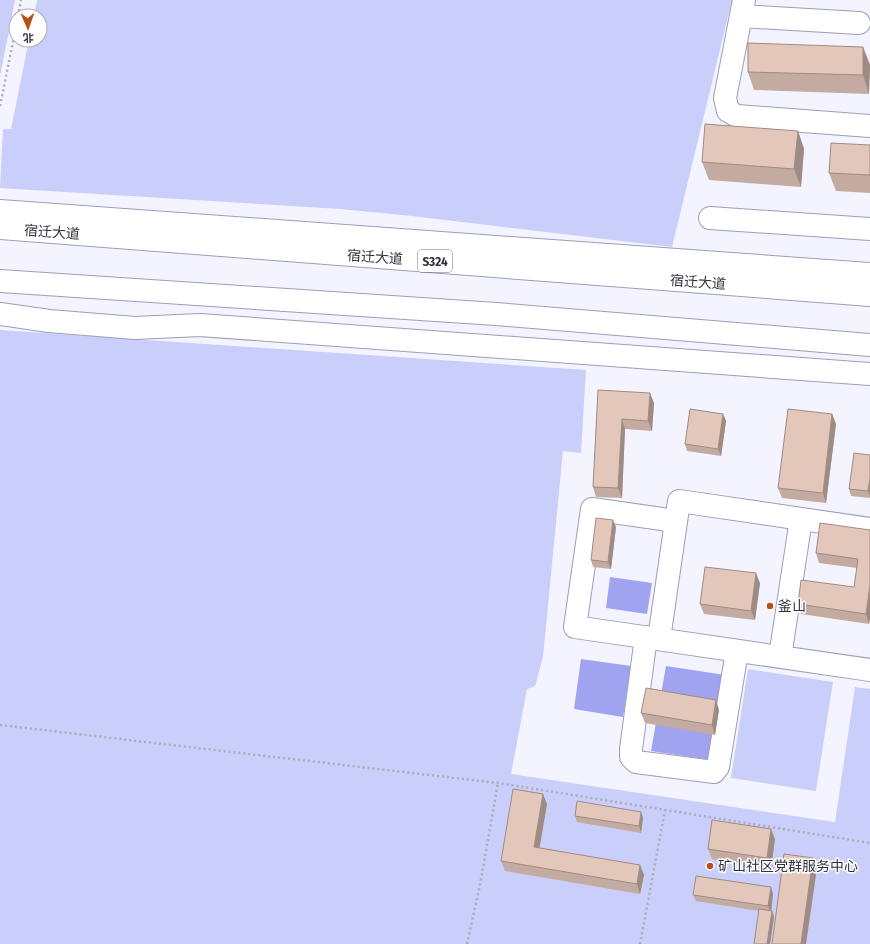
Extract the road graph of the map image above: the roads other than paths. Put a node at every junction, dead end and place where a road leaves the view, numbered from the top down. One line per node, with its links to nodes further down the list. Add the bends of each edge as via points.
1 (742, 8): 2 (main road); 3 (main road, via 725,98 728,111 737,116)
2 (859, 23)
3 (870, 126)
4 (0, 211): 8 (main road)
5 (710, 218): 7 (main road)
6 (0, 228): 10 (main road, 宿迁大道 / S324)
7 (870, 229)
8 (870, 274)
9 (0, 281): 12 (main road, via 496,314)
10 (870, 295)
11 (0, 314): 13 (main road, via 135,328 200,325)
12 (870, 345)
13 (870, 374)
14 (800, 519): 15 (main road, via 679,501); 16 (main road); 19 (main road)
15 (676, 521): 17 (main road); 17 (main road, via 592,509 575,627)
16 (870, 530)
17 (652, 638): 18 (main road); 18 (main road, via 631,749 631,758 636,762 714,772 718,767)
18 (737, 651): 19 (main road)
19 (780, 657): 20 (main road)
20 (870, 670)

